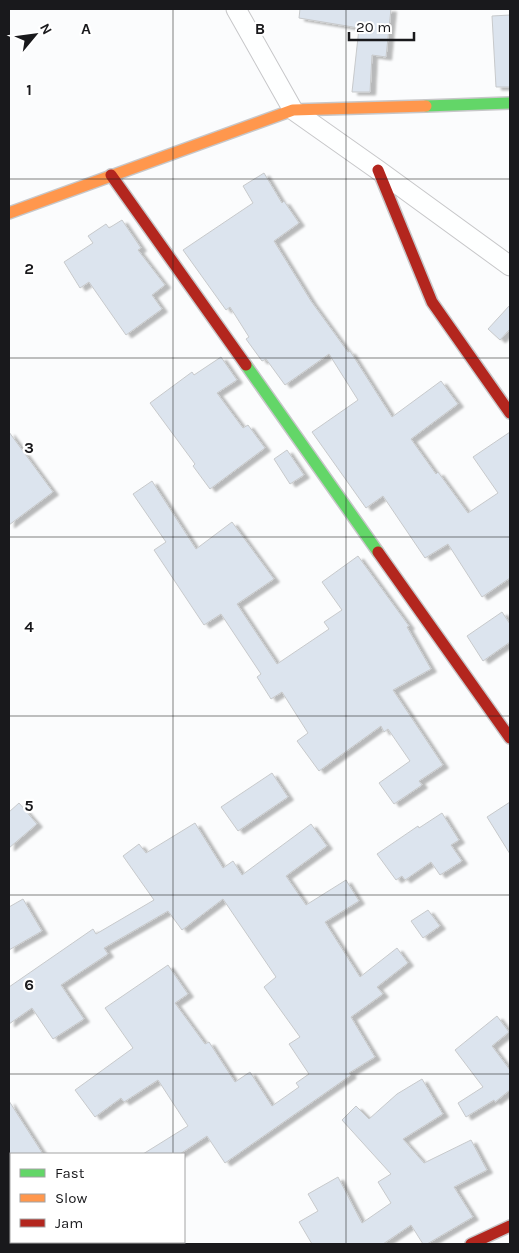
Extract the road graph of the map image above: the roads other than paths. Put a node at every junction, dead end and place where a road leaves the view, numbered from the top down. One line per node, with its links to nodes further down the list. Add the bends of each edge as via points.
1 (236, 9): 3 (street)
2 (510, 103): 3 (street)
3 (293, 110): 4 (street); 5 (street)
4 (378, 170): 7 (street); 8 (street, via 432,302)
5 (111, 175): 6 (street); 9 (street)
6 (9, 213)
7 (510, 266)
8 (510, 413)
9 (510, 738)
10 (510, 1226): 11 (street)
11 (471, 1244)

